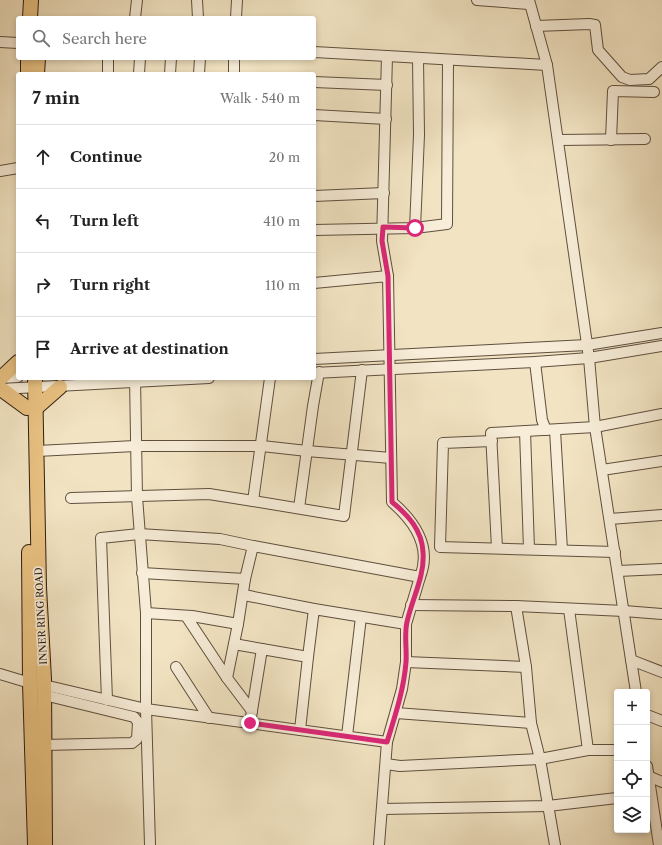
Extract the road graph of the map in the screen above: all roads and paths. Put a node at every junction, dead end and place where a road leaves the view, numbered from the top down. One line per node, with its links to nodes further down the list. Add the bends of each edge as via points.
1 (31, 0): 8 (highway)
2 (38, 0): 9 (highway)
3 (137, 0): 10 (street)
4 (198, 0): 11 (street)
5 (237, 0): 12 (street)
6 (477, 0): 7 (street)
7 (529, 2): 13 (street)
8 (30, 16)
9 (38, 16)
10 (135, 16)
11 (198, 16)
12 (236, 16)
13 (536, 26): 27 (street); 28 (street, via 596,25 600,54 626,79 649,79)
14 (0, 42): 15 (street)
15 (16, 43)
16 (316, 52): 17 (street)
17 (387, 56): 18 (street); 37 (street)
18 (418, 58): 26 (street); 49 (street, via 419,135)
19 (28, 60): 29 (highway)
20 (38, 60): 30 (highway)
21 (108, 60): 31 (street)
22 (140, 60): 32 (street)
23 (171, 60): 33 (street)
24 (200, 60): 34 (street)
25 (234, 60): 35 (street)
26 (448, 60): 27 (street); 49 (street, via 447,224)
27 (547, 65): 42 (street)
28 (662, 68)
29 (28, 72)
30 (38, 72)
31 (108, 72)
32 (139, 72)
33 (170, 72)
34 (199, 72)
35 (234, 72)
36 (316, 82): 37 (street)
37 (387, 85): 40 (street)
38 (654, 92): 43 (street, via 613,91)
39 (316, 115): 40 (street)
40 (386, 119): 46 (street)
41 (645, 139): 43 (street)
42 (558, 140): 43 (street); 54 (street)
43 (611, 140)
44 (16, 168): 45 (street)
45 (0, 171)
46 (384, 193): 47 (street); 48 (street)
47 (316, 196)
48 (383, 227): 49 (street); 50 (street); 51 (street, via 382,241)
49 (415, 228)
50 (316, 230)
51 (388, 276): 52 (street); 56 (street)
52 (316, 283)
53 (662, 333): 54 (street)
54 (587, 345): 56 (street); 57 (street)
55 (662, 346): 57 (street)
56 (390, 354): 58 (street); 61 (street)
57 (588, 358): 59 (street); 73 (street)
58 (316, 359)
59 (535, 362): 61 (street); 74 (street, via 542,420 546,430)
60 (16, 364): 68 (highway)
61 (390, 369): 62 (street); 83 (street)
62 (362, 370): 63 (street); 82 (street)
63 (317, 372)
64 (16, 378): 68 (street)
65 (135, 380): 70 (street); 78 (street)
66 (270, 380): 79 (street)
67 (316, 380): 81 (street)
68 (1, 383): 69 (street); 71 (highway)
69 (31, 383): 70 (street); 71 (highway, INNER RING ROAD)
70 (60, 387): 71 (highway)
71 (31, 408): 80 (highway, INNER RING ROAD); 125 (highway, INNER RING ROAD)
72 (662, 414): 73 (street)
73 (595, 427): 75 (street); 85 (street)
74 (543, 430): 75 (street); 76 (street)
75 (556, 430): 96 (street)
76 (525, 431): 77 (street, via 491,433); 95 (street)
77 (492, 441): 94 (street); 94 (street, via 443,443 440,547)
78 (135, 446): 79 (street); 80 (street); 86 (street)
79 (262, 446): 81 (street); 88 (street)
80 (37, 451): 125 (highway, INNER RING ROAD)
81 (306, 452): 82 (street); 89 (street)
82 (351, 454): 83 (street); 89 (street, via 344,516)
83 (391, 458): 101 (street, via 392,502 406,514 419,532 424,551)
84 (662, 461): 85 (street)
85 (602, 470): 91 (street)
86 (137, 497): 87 (street); 88 (street, via 209,494); 92 (street)
87 (71, 498)
88 (253, 501): 89 (street)
89 (299, 508)
90 (662, 515): 91 (street)
91 (610, 519): 97 (street)
92 (139, 534): 93 (street, via 220,539); 100 (street); 127 (street, via 101,538)
93 (253, 546): 101 (street); 102 (street)
94 (497, 548): 95 (street)
95 (529, 549): 96 (street)
96 (562, 550): 97 (street)
97 (615, 552): 99 (street)
98 (662, 569): 99 (street)
99 (618, 571): 108 (street)
100 (142, 573): 102 (street); 109 (street)
101 (420, 577): 104 (street)
102 (245, 579): 103 (street)
103 (244, 595): 106 (street); 113 (street)
104 (412, 605): 105 (street); 114 (street)
105 (516, 606): 107 (street); 121 (street)
106 (314, 609): 112 (street); 117 (street)
107 (569, 609): 108 (street); 140 (street)
108 (624, 611): 110 (street); 118 (street)
109 (146, 613): 111 (street); 128 (street)
110 (662, 614)
111 (186, 616): 113 (street); 124 (street)
112 (361, 617): 114 (street); 137 (street)
113 (238, 624): 115 (street)
114 (406, 624): 119 (street)
115 (234, 644): 116 (street); 124 (street)
116 (262, 649): 117 (street); 129 (street)
117 (308, 657): 136 (street)
118 (631, 660): 122 (street); 126 (street)
119 (406, 662): 121 (street); 130 (street)
120 (176, 667): 132 (street)
121 (526, 667): 135 (street)
122 (662, 672)
123 (0, 674): 125 (street)
124 (228, 678): 129 (street)
125 (39, 688): 127 (street); 139 (highway, INNER RING ROAD); 139 (street, via 134,717 138,722 138,739 132,743); 151 (highway, INNER RING ROAD)
126 (636, 689)
127 (106, 700): 128 (street)
128 (146, 709): 132 (street); 153 (street)
129 (252, 711): 134 (street)
130 (396, 713): 135 (street); 138 (street)
131 (650, 716): 133 (street)
132 (209, 718): 134 (street)
133 (662, 721)
134 (250, 723): 136 (street)
135 (531, 723): 142 (street)
136 (300, 730): 137 (street)
137 (347, 736): 138 (street)
138 (387, 742): 143 (street)
139 (44, 745): 152 (highway, INNER RING ROAD)
140 (588, 750): 141 (street); 142 (street)
141 (614, 750)
142 (540, 759): 143 (street, via 400,766); 148 (street)
143 (386, 764): 149 (street)
144 (650, 773): 145 (street)
145 (662, 782)
146 (650, 797): 150 (street)
147 (614, 798): 148 (street)
148 (548, 806): 149 (street); 155 (street)
149 (383, 809): 154 (street)
150 (659, 832): 157 (street)
151 (35, 845)
152 (45, 845)
153 (150, 845)
154 (379, 845)
155 (555, 845)
156 (656, 845): 157 (street)
157 (659, 845)

